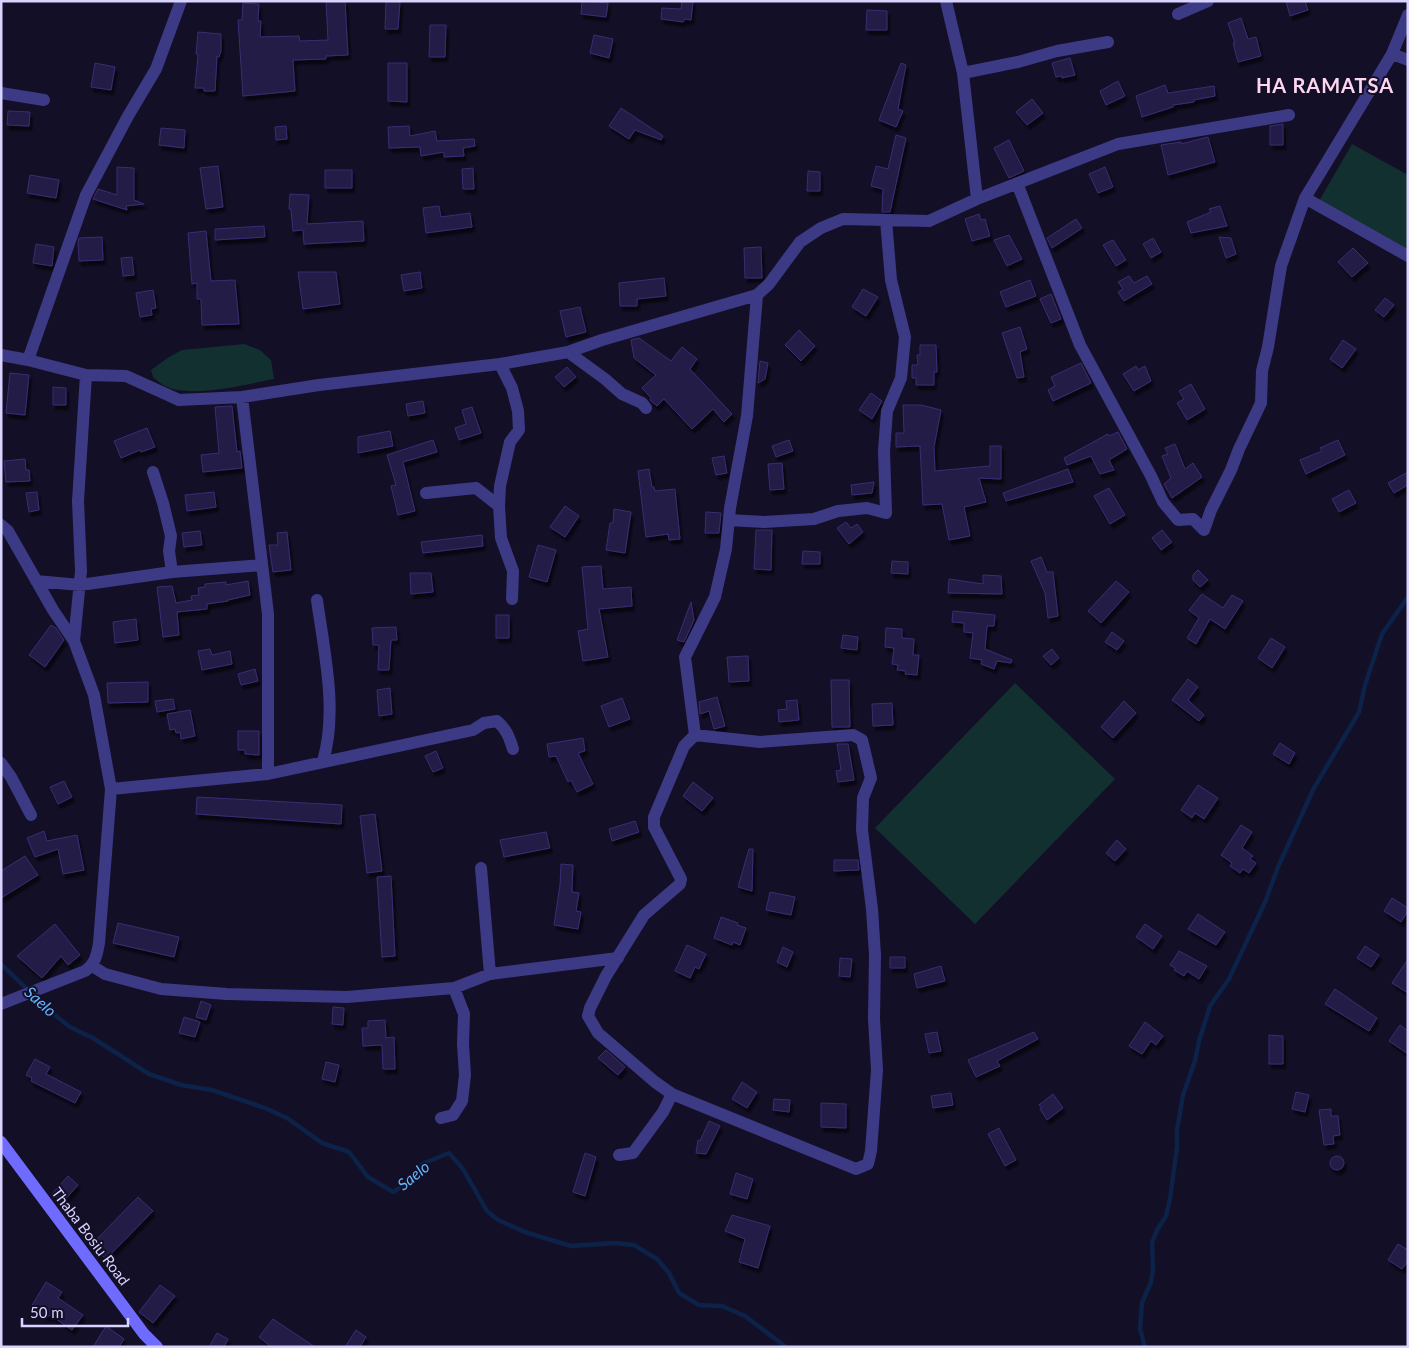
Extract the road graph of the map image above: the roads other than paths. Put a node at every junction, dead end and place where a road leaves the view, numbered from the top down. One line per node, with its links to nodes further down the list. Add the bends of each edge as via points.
1 (181, 1): 21 (street, via 156,69 86,195)
2 (946, 1): 9 (street)
3 (1208, 1): 4 (street)
4 (1178, 14)
5 (1408, 15): 7 (street)
6 (1108, 42): 9 (street)
7 (1392, 54): 8 (street); 15 (street)
8 (1408, 60)
9 (963, 73): 14 (street)
10 (1, 93): 11 (street)
11 (44, 100)
12 (1290, 115): 13 (street, via 1118,144)
13 (1017, 183): 14 (street); 15 (street, via 1080,345 1163,502 1178,520 1193,519 1204,530 1210,510 1232,470 1261,403 1262,371 1280,266)
14 (977, 198): 16 (street, via 929,221)
15 (1304, 198): 17 (street)
16 (886, 220): 18 (street, via 843,219 810,234); 29 (street, via 891,280 905,337 901,378 887,411 884,451 886,513 867,508 838,511 814,519)
17 (1408, 256)
18 (757, 295): 19 (street); 29 (street, via 747,416)
19 (568, 352): 22 (street); 25 (street, via 622,394)
20 (1, 355): 21 (street)
21 (28, 360): 23 (street)
22 (500, 364): 24 (street, via 319,385); 28 (street, via 512,388 519,430 510,442)
23 (86, 375): 24 (street, via 126,376 179,400); 34 (street, via 78,501)
24 (242, 398): 31 (street)
25 (646, 408)
26 (153, 472): 32 (street, via 171,536)
27 (426, 493): 28 (street, via 476,488)
28 (499, 506): 35 (street, via 501,538 513,571)
29 (729, 520): 38 (street, via 715,597 685,657)
30 (1, 524): 33 (street)
31 (262, 565): 32 (street); 42 (street, via 268,614)
32 (172, 572): 34 (street)
33 (36, 581): 34 (street); 37 (street)
34 (80, 585): 37 (street)
35 (512, 599)
36 (317, 600): 40 (street, via 330,688 327,747)
37 (74, 641): 43 (street, via 94,696)
38 (695, 735): 46 (street, via 684,746 654,818 654,827 681,880 680,884 644,915); 51 (street, via 760,742 853,735 862,740 871,778 863,798 862,830 875,955 877,1070 872,1151 868,1164 856,1169)
39 (513, 749): 40 (street, via 503,726 497,721 490,721 473,730)
40 (323, 761): 42 (street)
41 (1, 763): 44 (street)
42 (268, 774): 43 (street)
43 (111, 789): 47 (street, via 99,943)
44 (31, 815)
45 (481, 868): 48 (street)
46 (618, 958): 48 (street); 51 (street, via 588,1016 598,1033)
47 (92, 966): 49 (street, via 104,974 161,988 227,994 347,996); 50 (street)
48 (490, 974): 49 (street)
49 (454, 988): 52 (street, via 464,1014 466,1075 462,1100 453,1115)
50 (1, 1004)
51 (672, 1094): 54 (street, via 633,1153)
52 (441, 1118)
53 (1, 1142): 55 (street, Thaba Bosiu Road)
54 (619, 1155)
55 (157, 1347)

